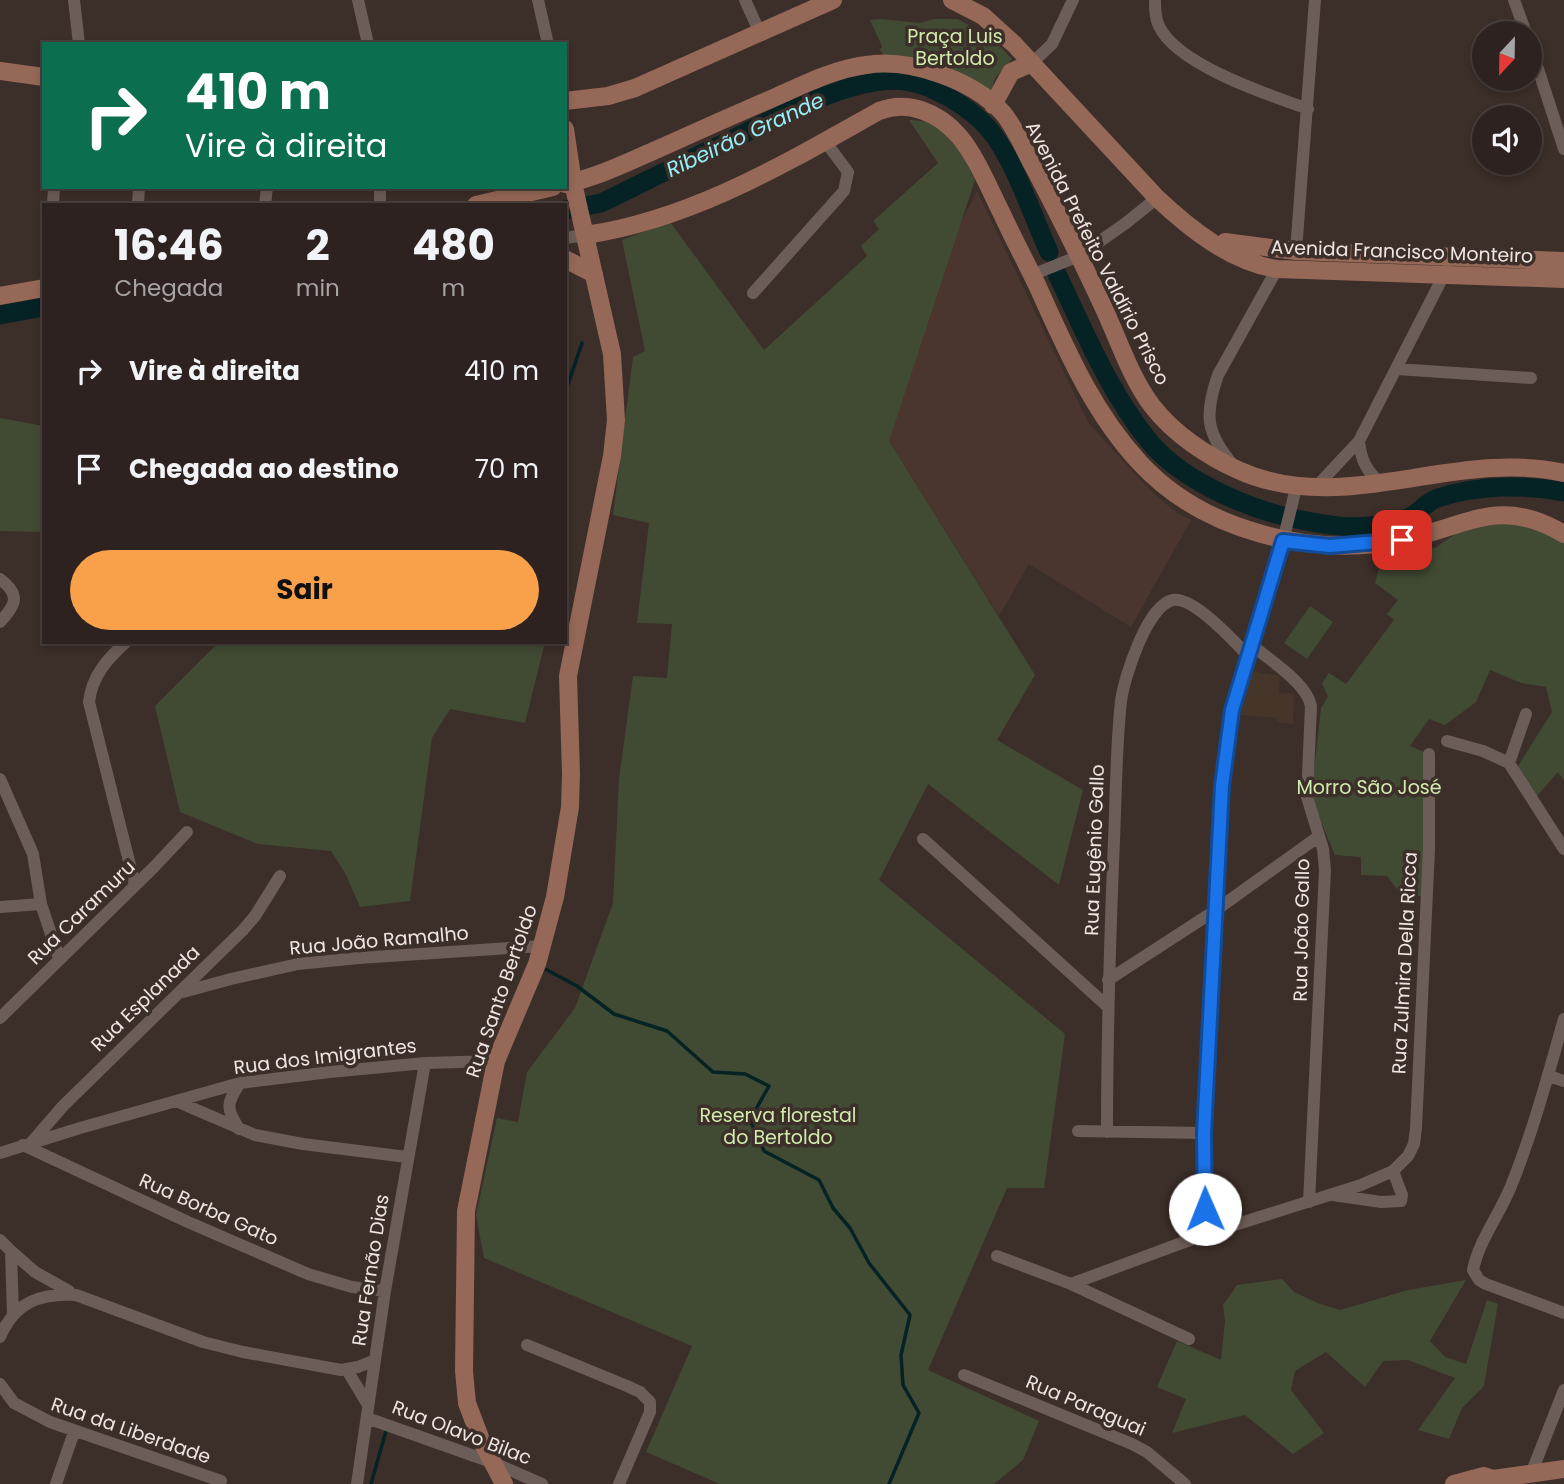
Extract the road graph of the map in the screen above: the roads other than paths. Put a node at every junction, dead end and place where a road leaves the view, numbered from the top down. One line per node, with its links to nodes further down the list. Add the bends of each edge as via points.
1 (74, 0): 13 (street)
2 (358, 0): 14 (street)
3 (538, 0): 15 (street)
4 (745, 0): 12 (street)
5 (832, 0): 12 (main road)
6 (952, 0): 16 (main road, Avenida Francisco Monteiro, via 983,16)
7 (1073, 0): 16 (street, via 1052,44)
8 (1156, 0): 24 (street, via 1159,26 1178,50 1246,86)
9 (1315, 0): 24 (street)
10 (1514, 0): 11 (street)
11 (1522, 21)
12 (760, 33): 22 (main road, via 635,88)
13 (79, 42)
14 (368, 42)
15 (548, 42)
16 (1032, 63): 23 (main road, via 1012,72); 30 (main road, Avenida Francisco Monteiro)
17 (0, 71): 18 (main road)
18 (42, 77)
19 (1542, 81): 26 (street)
20 (0, 83): 21 (main road)
21 (42, 88)
22 (567, 101)
23 (993, 105): 28 (main road, Avenida Prefeito Valdírio Prisco, via 932,70 883,64 843,69); 37 (main road, Avenida Prefeito Valdírio Prisco, via 1016,134)
24 (1308, 110): 36 (street)
25 (825, 141): 33 (main road, via 691,208); 44 (main road, via 891,106 918,108 939,117 960,137); 47 (street, via 848,172 844,191)
26 (1564, 149)
27 (567, 151): 28 (main road)
28 (570, 183): 32 (main road, Rua Santo Bertoldo)
29 (545, 189): 31 (main road)
30 (1157, 198): 35 (main road, Avenida Francisco Monteiro); 37 (street)
31 (485, 203)
32 (584, 226): 33 (main road); 34 (street); 42 (main road, Rua Santo Bertoldo)
33 (615, 230): 42 (main road)
34 (567, 237)
35 (1204, 237): 36 (main road, Avenida Francisco Monteiro); 41 (main road, Avenida Francisco Monteiro, via 1247,261)
36 (1296, 251): 38 (main road, Avenida Francisco Monteiro)
37 (1079, 256): 44 (street); 52 (main road, Avenida Prefeito Valdírio Prisco, via 1153,407 1206,453)
38 (1453, 256): 40 (main road, Avenida Francisco Monteiro); 43 (street)
39 (567, 260): 42 (main road)
40 (1564, 261)
41 (1277, 269): 43 (main road, Avenida Francisco Monteiro); 52 (street, via 1214,387 1211,432)
42 (594, 272): 79 (main road, Rua Santo Bertoldo, via 612,354 615,420 612,456 568,676 570,807)
43 (1445, 274): 45 (main road, Avenida Francisco Monteiro); 49 (street)
44 (1032, 275): 57 (main road, via 1087,393 1142,466 1192,506)
45 (1564, 279)
46 (42, 288): 48 (main road)
47 (752, 293)
48 (0, 296)
49 (1397, 369): 50 (street); 51 (street)
50 (1531, 378)
51 (1359, 441): 54 (street, via 1365,467); 55 (street)
52 (1238, 470): 56 (main road, Avenida Prefeito Valdírio Prisco)
53 (1564, 473): 54 (main road, Avenida Prefeito Valdírio Prisco, via 1480,468)
54 (1380, 483): 55 (main road, Avenida Prefeito Valdírio Prisco)
55 (1314, 488): 56 (main road, Avenida Prefeito Valdírio Prisco)
56 (1294, 494): 57 (street)
57 (1285, 533): 58 (main road, via 1330,546 1364,544 1402,540 1486,515 1507,515 1528,518); 64 (street)
58 (1564, 534)
59 (0, 579): 61 (street, via 14,601)
60 (1186, 602): 62 (street, Rua João Gallo); 81 (street, Rua Eugênio Gallo, via 1169,601 1157,612 1128,669 1119,736)
61 (0, 622)
62 (1227, 633): 64 (street, Rua João Gallo); 64 (street)
63 (124, 644): 75 (street, via 97,674 89,702)
64 (1251, 645): 71 (street, Rua João Gallo, via 1309,696 1307,797); 78 (street, via 1227,736)
65 (1527, 713): 68 (street)
66 (1447, 741): 68 (street)
67 (1429, 754): 99 (street, Rua Zulmira Della Ricca, via 1416,1128 1414,1144)
68 (1509, 763): 73 (street)
69 (0, 779): 76 (street, via 33,854)
70 (187, 832): 75 (street, Rua Caramuru)
71 (1318, 837): 78 (street); 101 (street, Rua João Gallo, via 1325,870)
72 (923, 839): 83 (street)
73 (1564, 849)
74 (280, 876): 82 (street, Rua Esplanada, via 255,916)
75 (135, 886): 80 (street, Rua Caramuru)
76 (41, 904): 77 (street); 80 (street)
77 (0, 906)
78 (1216, 910): 81 (street); 95 (street)
79 (542, 946): 82 (street, Rua João Ramalho, via 298,964); 86 (main road, Rua Santo Bertoldo)
80 (59, 958): 84 (street, Rua Caramuru)
81 (1108, 980): 83 (street, Rua Eugênio Gallo)
82 (180, 993): 96 (street, Rua Esplanada)
83 (1107, 1006): 94 (street, Rua Eugênio Gallo)
84 (0, 1018)
85 (1564, 1019): 88 (street)
86 (496, 1061): 87 (street, Rua dos Imigrantes); 121 (main road, Rua Santo Bertoldo, via 466,1211 464,1272 467,1403)
87 (425, 1063): 90 (street, Rua dos Imigrantes); 98 (street, Rua Fernão Dias)
88 (1549, 1076): 89 (street); 109 (street, via 1510,1189 1474,1274 1486,1284)
89 (1564, 1081)
90 (240, 1083): 91 (street, Rua dos Imigrantes); 92 (street, via 229,1103)
91 (177, 1101): 92 (street); 96 (street, Rua dos Imigrantes)
92 (239, 1129): 98 (street, via 303,1144)
93 (1078, 1131): 94 (street)
94 (1107, 1132): 95 (street)
95 (1204, 1133): 102 (street)
96 (27, 1144): 97 (street, Rua dos Imigrantes); 107 (street, Rua Borba Gato, via 308,1274 352,1287)
97 (0, 1153)
98 (407, 1157): 107 (street, Rua Fernão Dias)
99 (1396, 1169): 100 (street); 100 (street, via 1401,1201)
100 (1333, 1195): 101 (street)
101 (1309, 1202): 102 (street)
102 (1206, 1234): 106 (street)
103 (0, 1240): 104 (street)
104 (11, 1251): 108 (street, via 35,1272); 110 (street)
105 (996, 1256): 106 (street)
106 (1071, 1284): 112 (street)
107 (385, 1290): 114 (street, Rua Fernão Dias)
108 (76, 1294): 110 (street, via 42,1296); 115 (street, via 203,1342)
109 (1564, 1314)
110 (13, 1315): 111 (street)
111 (0, 1337)
112 (1189, 1339)
113 (527, 1345): 130 (street, via 640,1392 650,1402 650,1412)
114 (375, 1360): 115 (street); 119 (street, Rua Fernão Dias)
115 (348, 1370): 119 (street)
116 (964, 1375): 131 (street, Rua Paraguai, via 1132,1444)
117 (0, 1384): 120 (street, Rua da Liberdade, via 14,1403)
118 (1564, 1390): 123 (street)
119 (368, 1411): 121 (street, Rua Olavo Bilac); 127 (street, Rua Fernão Dias)
120 (74, 1432): 124 (street, Rua da Liberdade); 126 (street)
121 (494, 1463): 128 (main road, Rua Santo Bertoldo); 129 (street, Rua Olavo Bilac)
122 (1564, 1469): 123 (main road)
123 (1531, 1474): 125 (main road)
124 (221, 1481)
125 (1490, 1481): 132 (main road, via 1484,1476)
126 (56, 1484)
127 (357, 1484)
128 (504, 1484)
129 (542, 1484)
130 (619, 1484)
131 (1185, 1484)
132 (1454, 1484)

